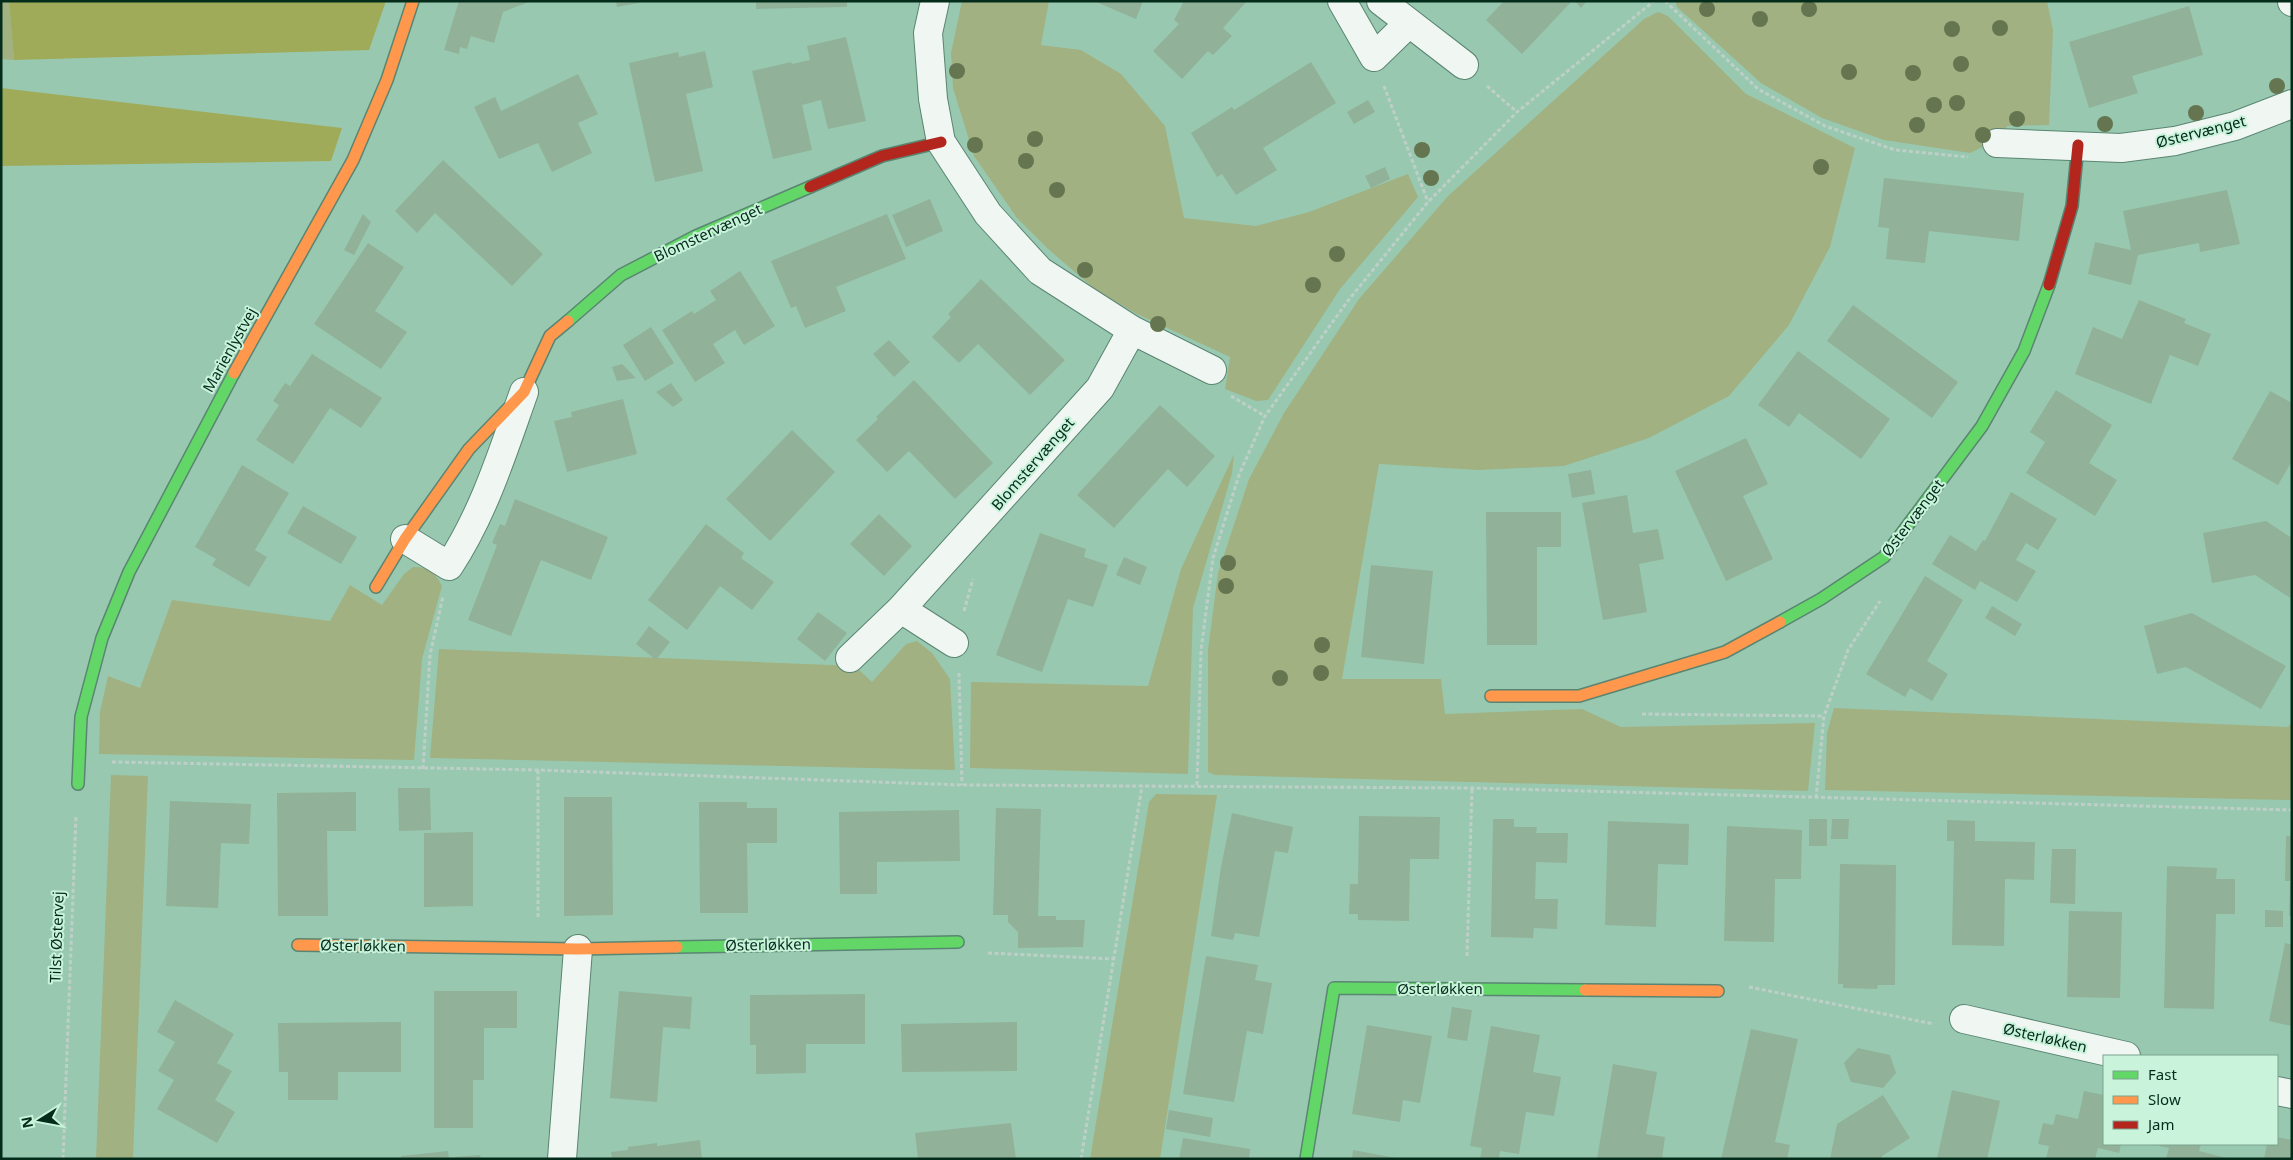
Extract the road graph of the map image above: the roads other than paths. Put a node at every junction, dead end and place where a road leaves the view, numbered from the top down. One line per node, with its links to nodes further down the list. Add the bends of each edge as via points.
1 (413, 1): 20 (street, Marienlystvej, via 387,80 353,160 202,430 130,572 102,638 81,717)
2 (935, 1): 8 (street, via 928,33 933,99)
3 (1342, 1): 5 (street, via 1374,57)
4 (1381, 1): 5 (street)
5 (1409, 23): 6 (street)
6 (1464, 66)
7 (2292, 104): 10 (street, Østervænget, via 2235,126 2175,141 2121,148)
8 (941, 142): 11 (street, via 988,214 1040,271); 13 (street, Blomstervænget, via 882,156 696,236 621,275 550,336)
9 (1998, 143): 10 (street, Østervænget)
10 (2078, 145): 19 (street, Østervænget, via 2072,206 2052,276 2024,351 1982,426 1884,557 1822,600 1725,652 1579,696)
11 (1132, 330): 12 (street); 16 (street, Blomstervænget, via 1100,388)
12 (1212, 370)
13 (524, 392): 14 (street, Blomstervænget, via 469,449); 14 (street, Blomstervænget, via 468,538 449,566)
14 (405, 539): 15 (street, Blomstervænget)
15 (376, 587)
16 (901, 609): 17 (street); 18 (street, Blomstervænget)
17 (954, 643)
18 (850, 658)
19 (1490, 696)
20 (78, 784)
21 (958, 942): 23 (street, Østerløkken)
22 (298, 946): 23 (street, Østerløkken)
23 (578, 949): 29 (street)
24 (1718, 991): 30 (street, Østerløkken, via 1334,988)
25 (1964, 1019): 26 (street, Østerløkken)
26 (2122, 1055)
27 (2278, 1091): 28 (street)
28 (2292, 1094)
29 (562, 1159)
30 (1306, 1159)

